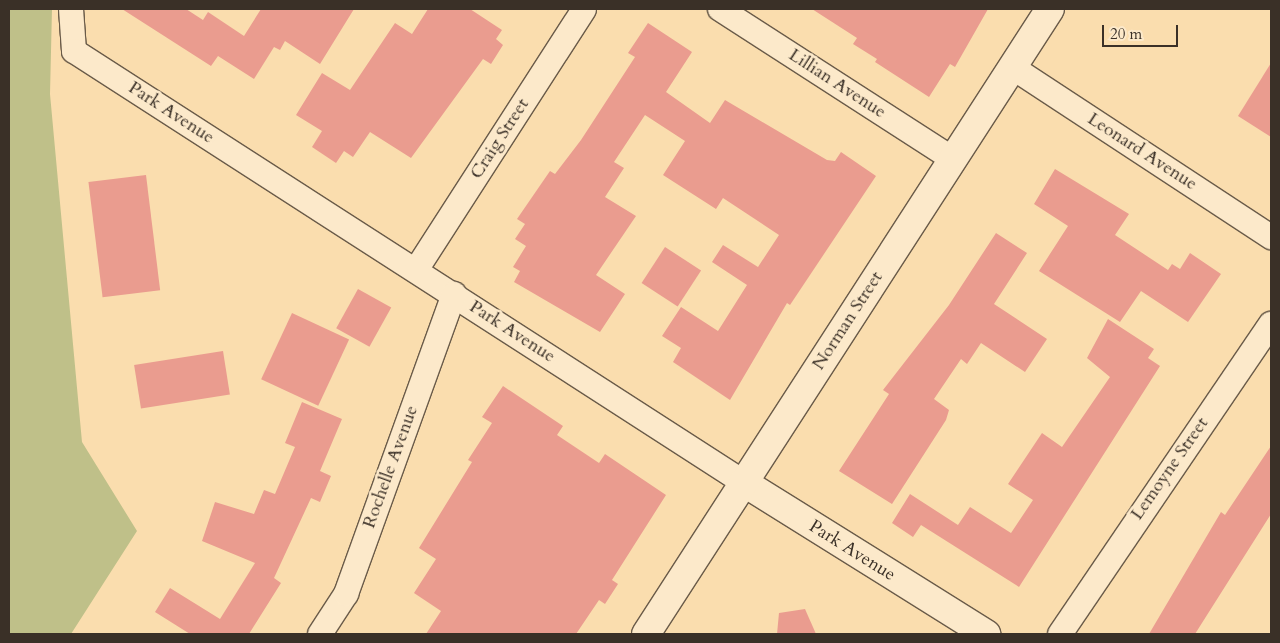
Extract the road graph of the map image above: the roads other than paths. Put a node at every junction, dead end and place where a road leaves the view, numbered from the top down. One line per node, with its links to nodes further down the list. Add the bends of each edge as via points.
1 (71, 9): 8 (street, Park Avenue, via 74,51)
2 (584, 9): 8 (street, Craig Street)
3 (720, 9): 6 (street, Lillian Avenue)
4 (1050, 9): 5 (street, Norman Street)
5 (1012, 67): 6 (street, Norman Street); 7 (street, Leonard Avenue)
6 (954, 160): 11 (street, Norman Street)
7 (1271, 237)
8 (416, 270): 9 (street, Park Avenue)
9 (454, 294): 11 (street, Park Avenue); 13 (street, Rochelle Avenue, via 346,594)
10 (1271, 324): 12 (street, Lemoyne Street)
11 (743, 482): 14 (street, Norman Street); 15 (street, Park Avenue)
12 (1065, 625)
13 (320, 634)
14 (646, 634)
15 (986, 634)

